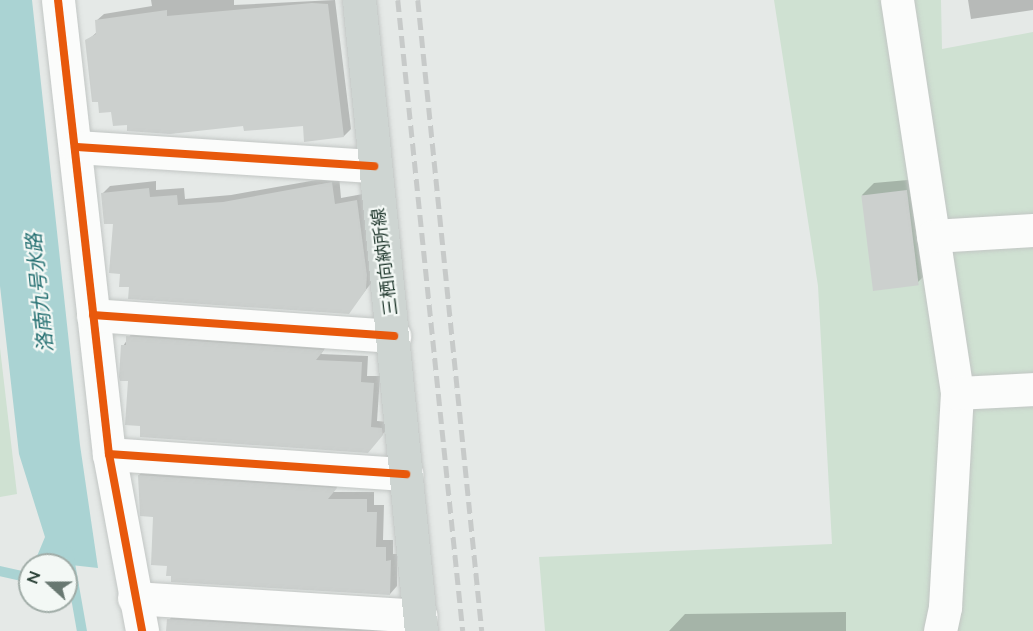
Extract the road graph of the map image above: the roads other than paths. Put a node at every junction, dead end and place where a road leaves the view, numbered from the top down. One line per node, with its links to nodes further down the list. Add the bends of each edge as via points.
1 (58, 0): 4 (street)
2 (359, 0): 5 (main road, 三栖向納所線)
3 (897, 0): 7 (street)
4 (76, 147): 5 (street); 8 (street)
5 (374, 166): 9 (main road, 三栖向納所線)
6 (1033, 230): 7 (street)
7 (933, 236): 11 (street)
8 (93, 315): 9 (street); 12 (street)
9 (394, 336): 13 (main road, 三栖向納所線)
10 (1033, 389): 11 (street)
11 (957, 393): 17 (street, via 945,607)
12 (109, 454): 13 (street); 14 (street)
13 (406, 474): 15 (main road, 三栖向納所線)
14 (134, 598): 15 (street); 16 (street)
15 (420, 623)
16 (142, 631)
17 (940, 631)

